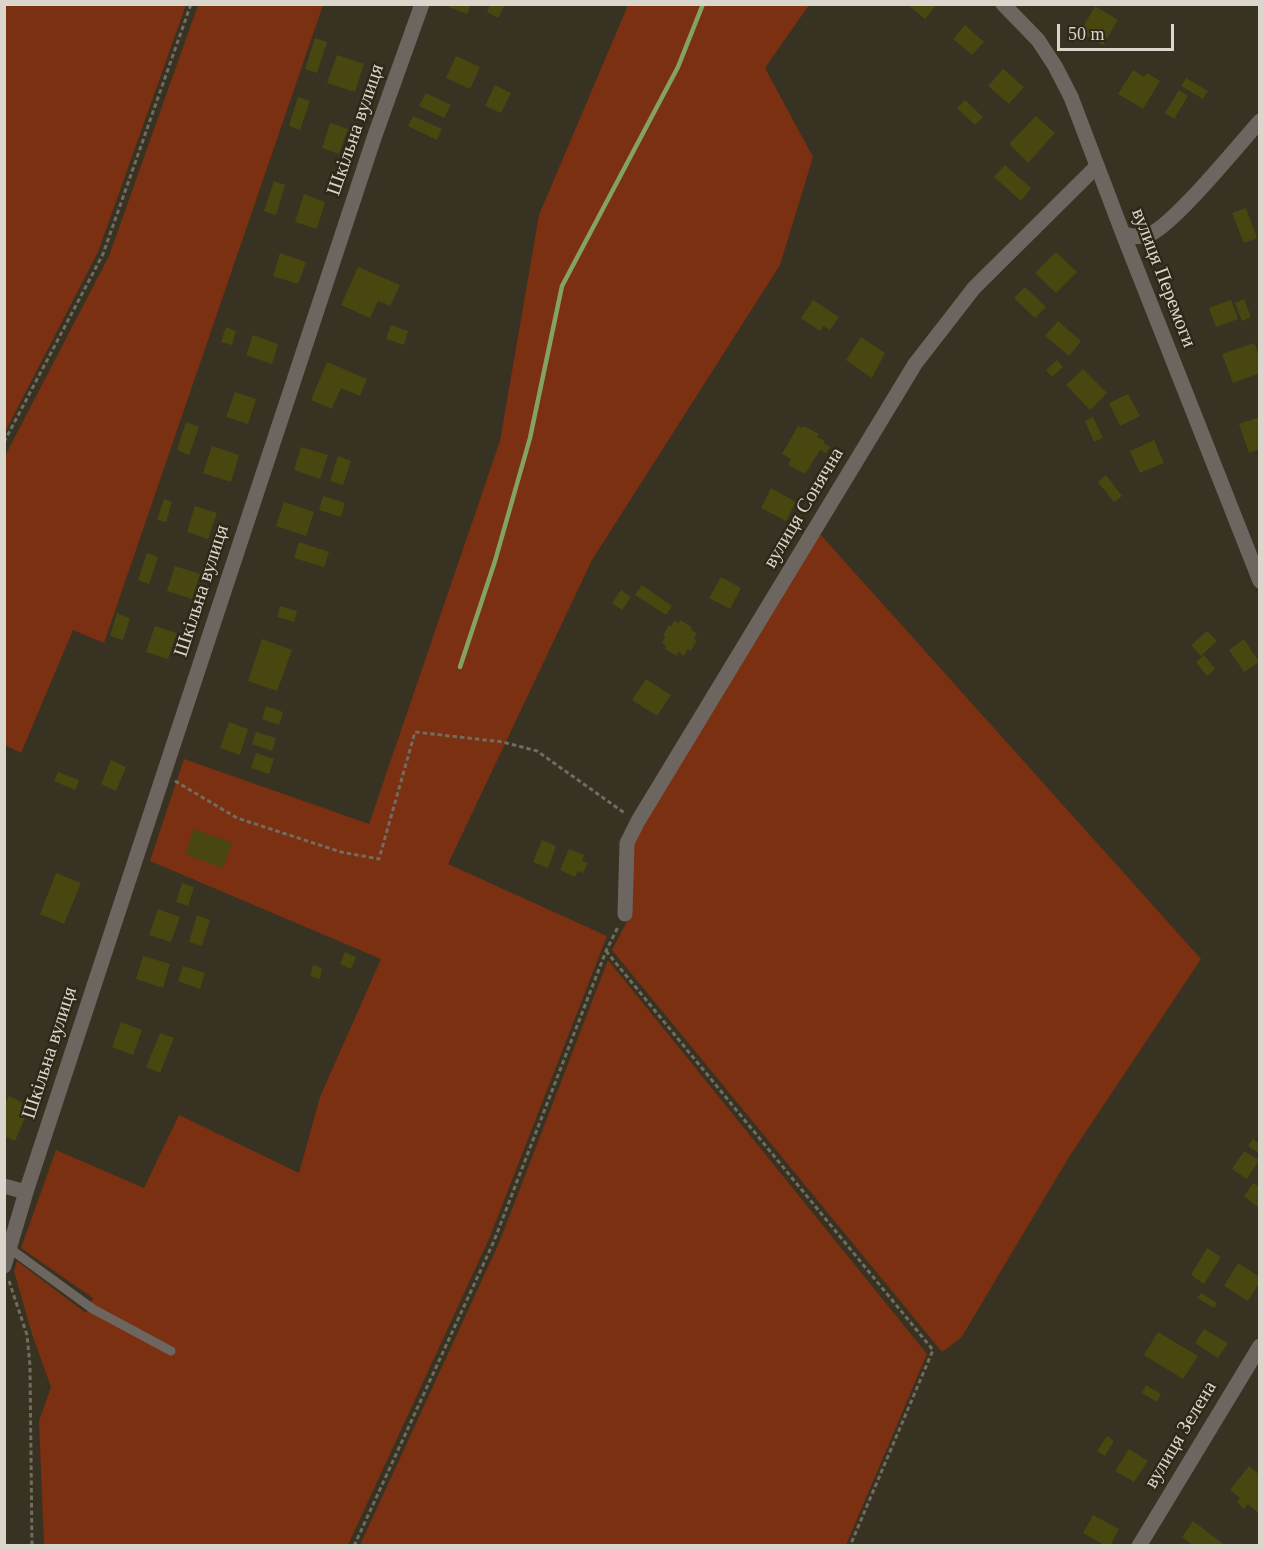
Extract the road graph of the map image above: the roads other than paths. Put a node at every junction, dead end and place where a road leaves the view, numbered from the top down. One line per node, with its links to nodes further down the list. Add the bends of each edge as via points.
1 (422, 4): 9 (street, Шкільна вулиця, via 374,138)
2 (1003, 4): 4 (street, вулиця Перемоги, via 1038,40 1055,66)
3 (1260, 121): 5 (street, via 1159,230 1144,237)
4 (1097, 166): 5 (street, вулиця Перемоги); 7 (street, вулиця Сонячна, via 974,288 915,364 638,821 627,843)
5 (1122, 234): 6 (street, вулиця Перемоги)
6 (1260, 581)
7 (625, 914)
8 (4, 1186): 9 (street)
9 (26, 1192): 10 (street, Шкільна вулиця)
10 (9, 1248): 11 (street, Шкільна вулиця); 13 (lane, via 93,1309)
11 (7, 1273)
12 (1260, 1346): 14 (street, вулиця Зелена)
13 (171, 1351)
14 (1139, 1545)

